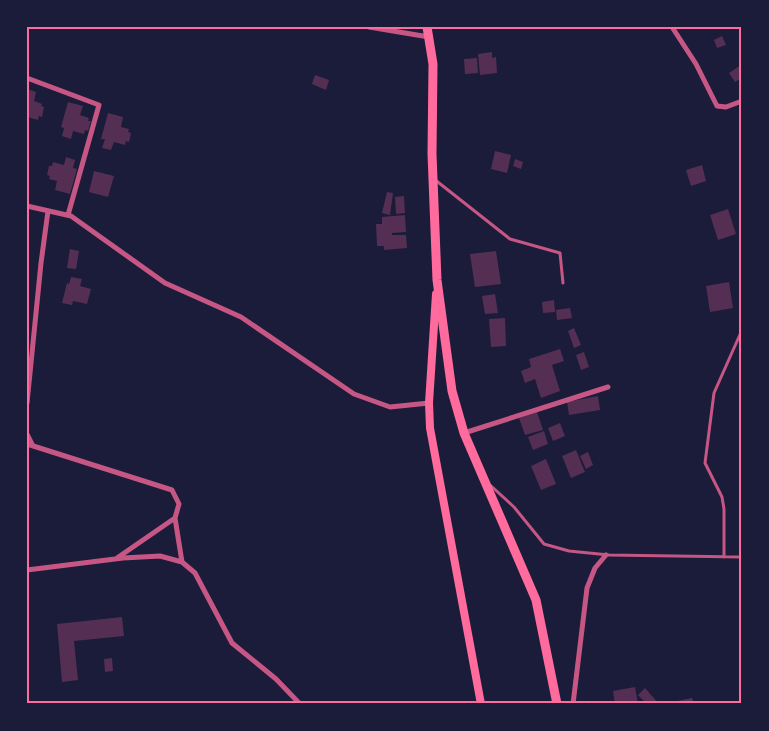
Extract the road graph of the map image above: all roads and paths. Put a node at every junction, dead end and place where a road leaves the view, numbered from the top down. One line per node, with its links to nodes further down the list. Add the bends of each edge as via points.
1 (369, 27): 3 (street)
2 (672, 27): 5 (street, via 717,106 726,107)
3 (428, 32): 6 (main road, via 433,64)
4 (27, 78): 9 (street, via 99,105)
5 (742, 100)
6 (433, 177): 10 (main road); 11 (lane, via 510,239 560,253)
7 (27, 206): 8 (street)
8 (48, 211): 9 (street); 14 (street)
9 (68, 215): 15 (street, via 165,282 241,316 354,394 390,407)
10 (436, 280): 15 (main road); 16 (main road, via 452,391)
11 (562, 283)
12 (742, 330): 22 (lane, via 714,393 705,463 722,497)
13 (608, 387): 16 (street)
14 (27, 402)
15 (429, 404): 28 (main road, via 430,428)
16 (464, 433): 19 (main road)
17 (27, 434): 18 (street)
18 (30, 445): 20 (street, via 172,490 179,504)
19 (483, 477): 21 (lane, via 544,544); 29 (main road, via 536,600)
20 (175, 518): 24 (street); 25 (street)
21 (606, 555): 22 (lane); 30 (street, via 595,568 587,588)
22 (724, 557): 23 (lane)
23 (742, 557)
24 (116, 559): 25 (street, via 160,556); 26 (street)
25 (182, 562): 27 (street, via 195,573 232,643 276,678)
26 (27, 570)
27 (300, 704)
28 (482, 704)
29 (557, 704)
30 (573, 704)

